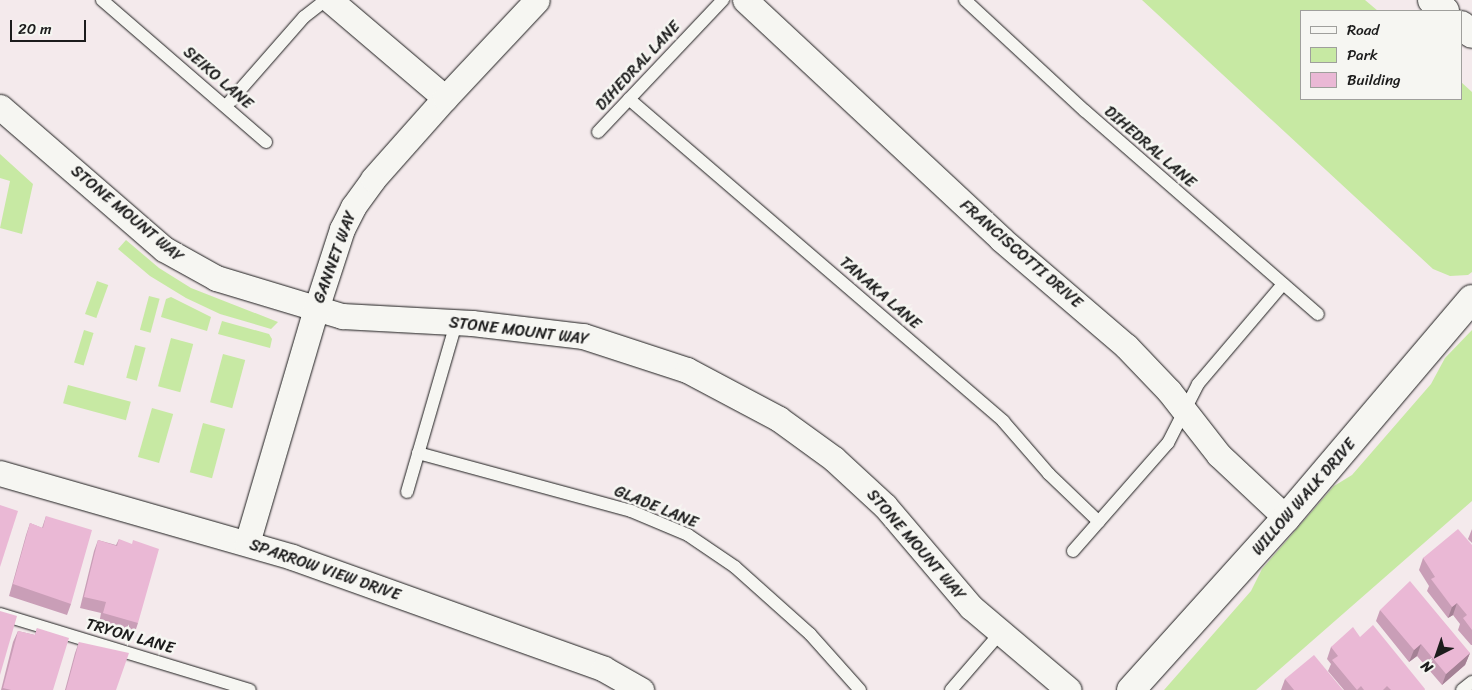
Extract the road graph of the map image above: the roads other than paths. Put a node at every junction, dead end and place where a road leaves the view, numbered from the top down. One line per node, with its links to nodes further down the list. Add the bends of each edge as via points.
1 (102, 0): 14 (lane, SEIKO LANE)
2 (326, 0): 14 (lane, via 304,17)
3 (330, 0): 12 (street)
4 (537, 0): 12 (street, GANNET WAY)
5 (723, 0): 13 (lane, DIHEDRAL LANE)
6 (745, 0): 23 (street, FRANCISCOTTI DRIVE, via 1001,239 1126,346)
7 (965, 0): 18 (lane, DIHEDRAL LANE, via 1085,111)
8 (1432, 0): 9 (street)
9 (1444, 10)
10 (1462, 25): 11 (street)
11 (1472, 34)
12 (444, 98): 20 (street, GANNET WAY, via 373,179 353,207 342,229)
13 (629, 99): 16 (lane, DIHEDRAL LANE); 28 (lane, TANAKA LANE, via 1003,421 1049,474)
14 (226, 106): 17 (lane, SEIKO LANE)
15 (0, 107): 20 (street, STONE MOUNT WAY, via 164,249 189,265 246,289)
16 (598, 132)
17 (266, 142)
18 (1283, 284): 21 (lane, DIHEDRAL LANE); 23 (lane, via 1198,384)
19 (1472, 299): 27 (street, WILLOW WALK DRIVE)
20 (316, 309): 22 (street, STONE MOUNT WAY, via 342,316); 29 (street, GANNET WAY)
21 (1318, 314)
22 (456, 323): 24 (lane); 32 (street, STONE MOUNT WAY, via 583,336 687,370 779,419 834,459 885,506 971,607)
23 (1184, 412): 27 (street, FRANCISCOTTI DRIVE, via 1242,478); 28 (lane, via 1168,443)
24 (418, 453): 26 (lane); 36 (lane, GLADE LANE, via 631,511 688,535 734,567 810,634)
25 (0, 473): 29 (street, SPARROW VIEW DRIVE)
26 (407, 492)
27 (1286, 518): 39 (street, WILLOW WALK DRIVE)
28 (1099, 522): 30 (lane)
29 (247, 543): 35 (street, SPARROW VIEW DRIVE, via 587,662)
30 (1073, 551)
31 (0, 614): 34 (lane, TRYON LANE)
32 (1001, 632): 37 (lane); 38 (street, STONE MOUNT WAY)
33 (1472, 682): 40 (lane)
34 (250, 690)
35 (641, 690)
36 (860, 690)
37 (951, 690)
38 (1069, 690)
39 (1131, 690)
40 (1462, 690)

